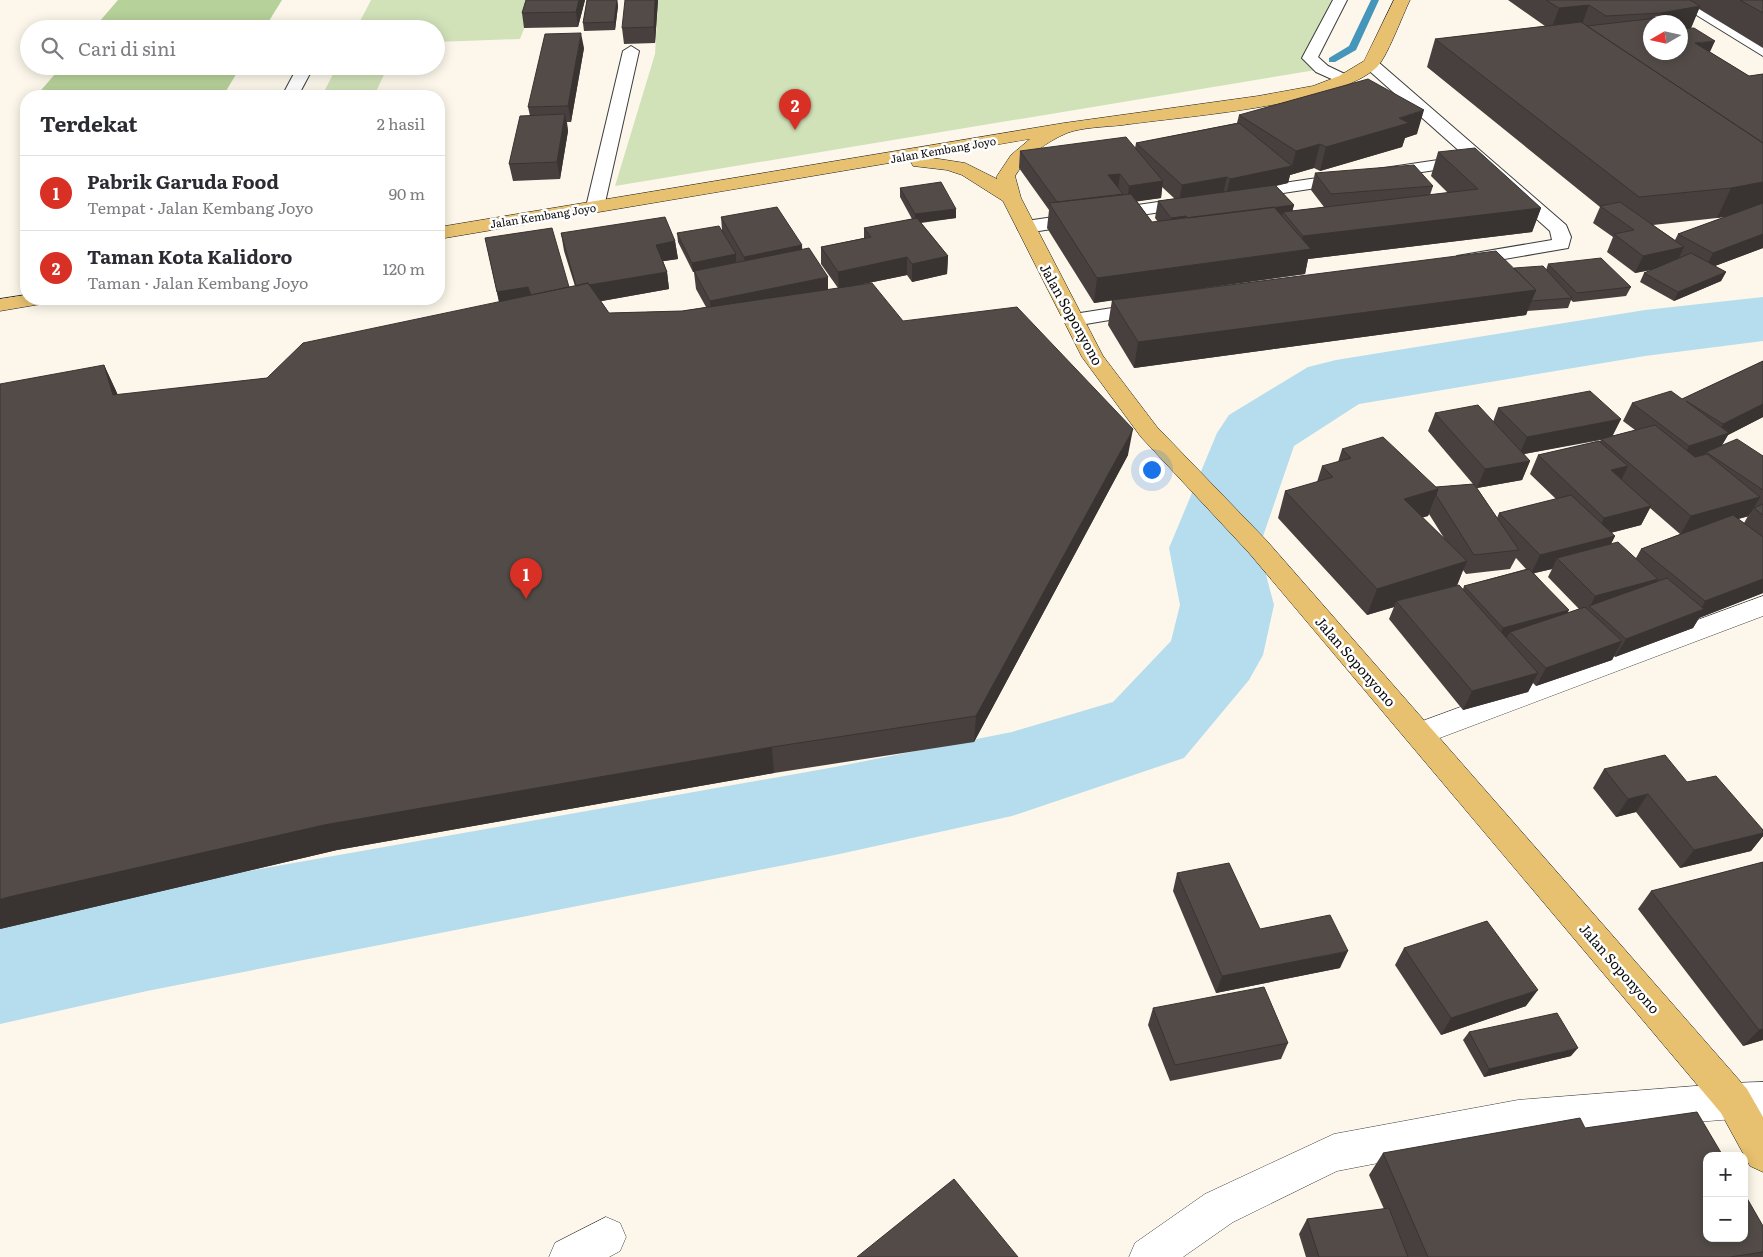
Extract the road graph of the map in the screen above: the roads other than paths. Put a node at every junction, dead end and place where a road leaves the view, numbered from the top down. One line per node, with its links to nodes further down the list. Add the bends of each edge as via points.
1 (1340, 0): 8 (lane, via 1310,58 1322,69)
2 (1402, 0): 6 (main road)
3 (1679, 0): 5 (lane)
4 (631, 51): 14 (lane)
5 (1763, 51)
6 (1371, 64): 8 (main road, Jalan Kembang Joyo); 11 (lane)
7 (301, 75): 9 (lane)
8 (1345, 80): 10 (main road, Jalan Kembang Joyo, via 1316,90 1258,101)
9 (293, 90)
10 (1064, 128): 12 (main road, Jalan Kembang Joyo); 13 (main road, via 1016,158 1006,176)
11 (1479, 158): 15 (lane); 17 (lane, via 1559,229 1561,244)
12 (866, 162): 13 (main road, via 927,162 956,166 981,175); 14 (main road, Jalan Kembang Joyo)
13 (1011, 198): 15 (main road, Jalan Soponyono)
14 (595, 207): 16 (main road, Jalan Kembang Joyo)
15 (1026, 227): 21 (main road, Jalan Soponyono)
16 (445, 232)
17 (1449, 263)
18 (20, 302): 19 (main road)
19 (0, 305)
20 (1162, 306): 21 (lane)
21 (1074, 320): 23 (main road, Jalan Soponyono, via 1093,357 1149,432 1258,547)
22 (1763, 606): 23 (street)
23 (1419, 734): 24 (main road, Jalan Soponyono)
24 (1749, 1100): 25 (main road, Jalan Soponyono); 28 (street, via 1518,1118 1334,1153 1219,1208)
25 (1763, 1153)
26 (606, 1237): 27 (street)
27 (569, 1257)
28 (1149, 1257)

